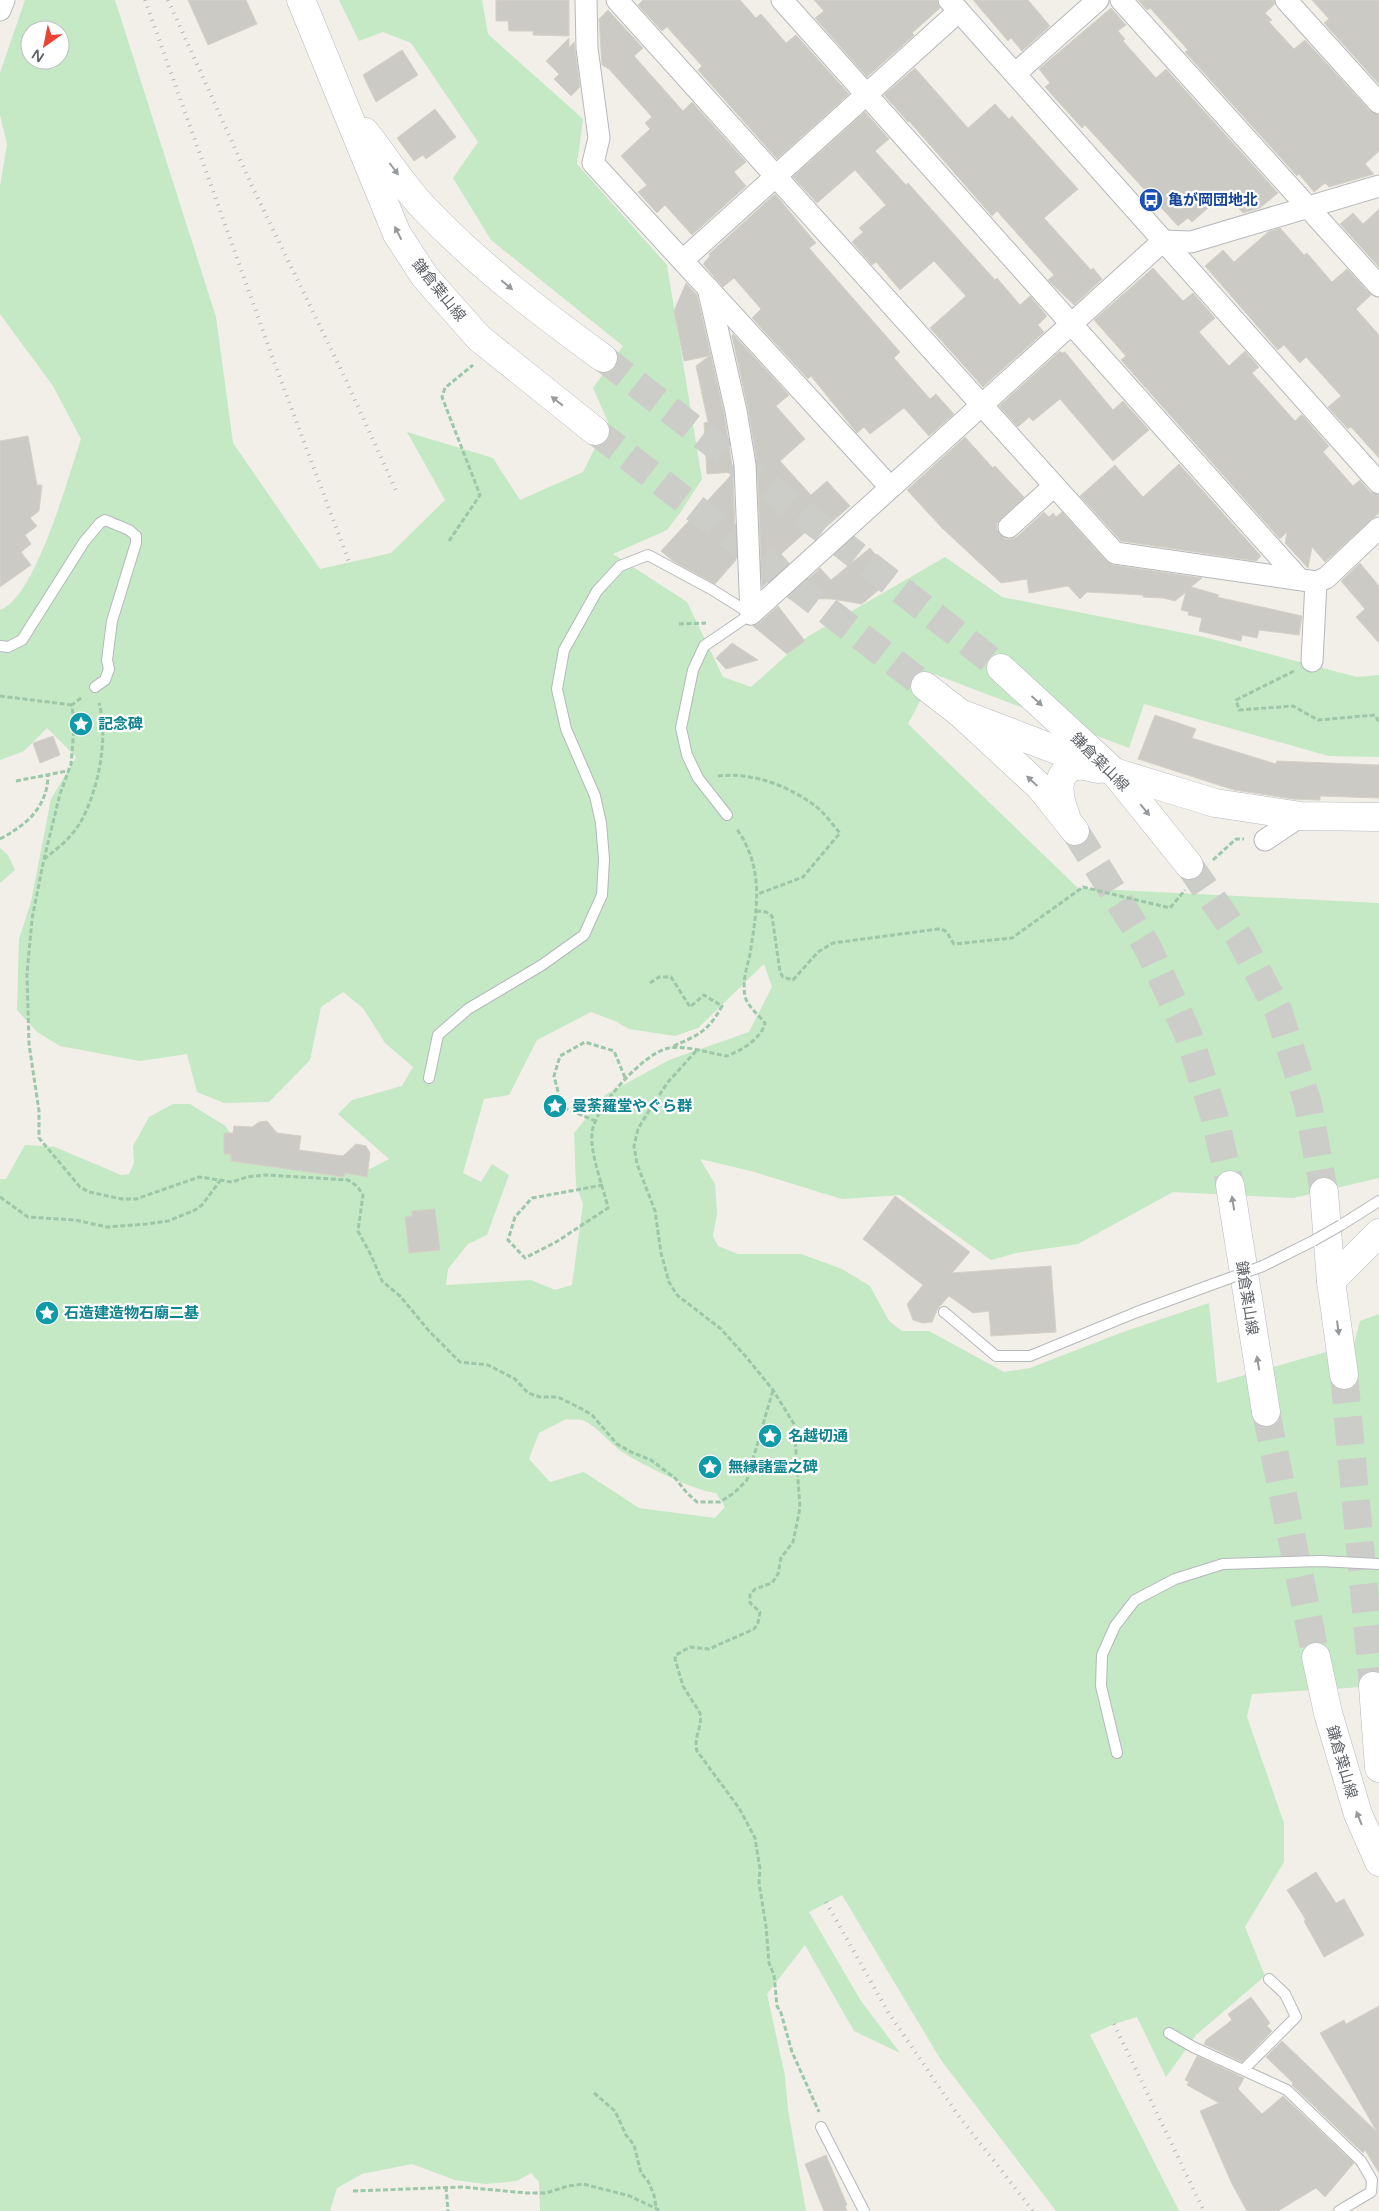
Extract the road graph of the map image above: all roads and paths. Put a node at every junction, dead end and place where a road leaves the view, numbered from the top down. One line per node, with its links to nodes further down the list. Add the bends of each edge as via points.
1 (4, 0): 10 (street)
2 (301, 0): 13 (main road, 鎌倉葉山線)
3 (586, 0): 19 (street, via 587,48 599,138 594,163)
4 (617, 0): 15 (street)
5 (782, 0): 12 (street)
6 (1098, 0): 11 (street)
7 (1121, 0): 17 (street)
8 (1286, 0): 14 (street)
9 (954, 6): 11 (street); 12 (street)
10 (0, 10)
11 (1016, 73): 18 (street)
12 (867, 95): 15 (street); 22 (street)
13 (343, 103): 23 (main road, 鎌倉葉山線, one-way to 13, via 425,277 397,234); 24 (main road, 鎌倉葉山線, one-way to 24, via 422,206 474,257 532,306)
14 (1379, 103)
15 (776, 176): 19 (street); 25 (street)
16 (1379, 186): 17 (street)
17 (1308, 206): 18 (street, via 1191,242); 21 (street)
18 (1164, 240): 22 (street); 27 (street)
19 (683, 260): 20 (street)
20 (708, 286): 29 (street); 34 (street, via 745,465)
21 (1379, 286)
22 (1071, 324): 25 (street); 33 (street)
23 (480, 338): 26 (main road, 鎌倉葉山線, one-way to 23); 32 (path, via 473,348 476,362 444,388 442,397 480,496)
24 (603, 358)
25 (982, 405): 28 (street); 29 (street)
26 (595, 431)
27 (1379, 484)
28 (1054, 486): 30 (street); 33 (street, via 1115,553)
29 (890, 487): 34 (street)
30 (1009, 527)
31 (1379, 528): 33 (street, via 1326,578)
32 (449, 541)
33 (1308, 580): 36 (street)
34 (751, 614): 47 (lane, via 704,646 694,670 681,728 687,755); 62 (lane, via 648,555 620,566 597,591 564,650 558,688 566,729 595,796 602,823 602,895 584,935 542,965 468,1009 438,1035)
35 (0, 646): 39 (lane, via 8,647 22,640 84,542 100,523 105,520 113,522 136,536 136,543 112,621 107,674 105,680)
36 (1312, 661): 43 (path, via 1236,700 1240,710 1294,706 1318,720 1374,716)
37 (1001, 668): 45 (main road, 鎌倉葉山線, one-way to 45)
38 (925, 686): 42 (main road)
39 (95, 687): 41 (path); 54 (path, via 103,715 95,787 79,824)
40 (0, 696): 41 (path)
41 (72, 705): 44 (path, via 74,728)
42 (960, 713): 45 (main road); 45 (main road, one-way to 42, via 1079,766 1067,770 1059,782 1059,799 1073,828 1040,788)
43 (1379, 722)
44 (68, 771): 46 (path); 54 (path)
45 (1114, 772): 50 (main road, via 1215,803); 55 (main road, 鎌倉葉山線, one-way to 55)
46 (48, 776): 48 (path); 52 (path, via 48,788 31,819)
47 (698, 778): 49 (lane); 56 (path, via 735,774 776,784 814,805 840,834 803,877)
48 (16, 781)
49 (727, 814): 56 (path, via 740,833 756,877)
50 (1301, 816): 51 (main road); 53 (street)
51 (1379, 817)
52 (0, 839)
53 (1265, 840)
54 (44, 859): 65 (path, via 32,919 27,974 29,1044 39,1111 39,1138 80,1187 111,1198 136,1198 199,1177)
55 (1189, 865)
56 (758, 894): 58 (path)
57 (1170, 908): 58 (path, via 1083,887 1012,938 954,944 948,932 938,929 850,940 825,946 793,980 783,977 780,972 772,916)
58 (756, 911): 61 (path, via 744,982 745,997 766,1023 752,1041 734,1054 726,1056)
59 (650, 983): 60 (path, via 659,977 671,977 690,1007 704,995 722,1006 713,1023 694,1037)
60 (670, 1047): 61 (path); 63 (path, via 654,1054)
61 (696, 1051): 75 (path, via 668,1082 638,1129 634,1146 637,1164 654,1211 661,1254 677,1294 721,1329)
62 (429, 1078)
63 (626, 1080): 64 (path); 64 (path, via 614,1051 585,1042 560,1056 554,1076 562,1107)
64 (596, 1121): 67 (path, via 592,1129 592,1149)
65 (220, 1181): 69 (path, via 195,1210 168,1221 139,1225 107,1227 76,1220 28,1217); 75 (path, via 232,1182 267,1175 348,1180 357,1186 363,1195 358,1231 382,1282 400,1296 460,1362 488,1365 515,1380 528,1394 558,1397 582,1409 592,1415 617,1444 651,1460 675,1478 697,1502 720,1502 747,1480)
66 (1230, 1185): 76 (main road, 鎌倉葉山線, one-way to 66)
67 (603, 1186): 67 (path, via 608,1208 556,1242 525,1258 508,1240 515,1217 532,1198)
68 (1324, 1192): 72 (main road)
69 (0, 1197)
70 (1379, 1201): 73 (lane, bridge, via 1263,1266 1136,1312 1030,1356 996,1356)
71 (1379, 1233): 72 (main road)
72 (1331, 1281): 74 (main road, one-way to 74)
73 (944, 1312)
74 (1344, 1374)
75 (773, 1390): 87 (path, via 794,1424 800,1508 793,1542 781,1558 778,1574 772,1583 755,1589 750,1595 750,1602 760,1612 754,1629 709,1648 690,1647 675,1659 683,1686 700,1713 697,1751 739,1808 755,1838 769,1963 778,2006 792,2052 819,2113)
76 (1266, 1412)
77 (1379, 1564): 80 (lane, via 1320,1561 1224,1564 1175,1579 1135,1600 1115,1626 1102,1655 1101,1686)
78 (1316, 1657): 82 (main road, 鎌倉葉山線, one-way to 78, via 1358,1814 1328,1713)
79 (1373, 1686): 81 (main road)
80 (1117, 1753)
81 (1379, 1768)
82 (1379, 1862)
83 (1268, 1979): 85 (lane, via 1285,1994 1296,2017)
84 (1169, 2033): 85 (lane)
85 (1244, 2069): 88 (lane, via 1287,2090 1361,2161)
86 (594, 2093): 91 (path, via 615,2111 634,2145 641,2173 654,2195)
87 (821, 2127): 94 (lane)
88 (1375, 2182): 95 (lane, via 1371,2192)
89 (446, 2187): 90 (path); 91 (path, via 546,2193 583,2184 630,2196); 92 (path)
90 (353, 2191)
91 (656, 2208): 93 (path)
92 (448, 2211)
93 (661, 2211)
94 (864, 2211)
95 (1339, 2211)

